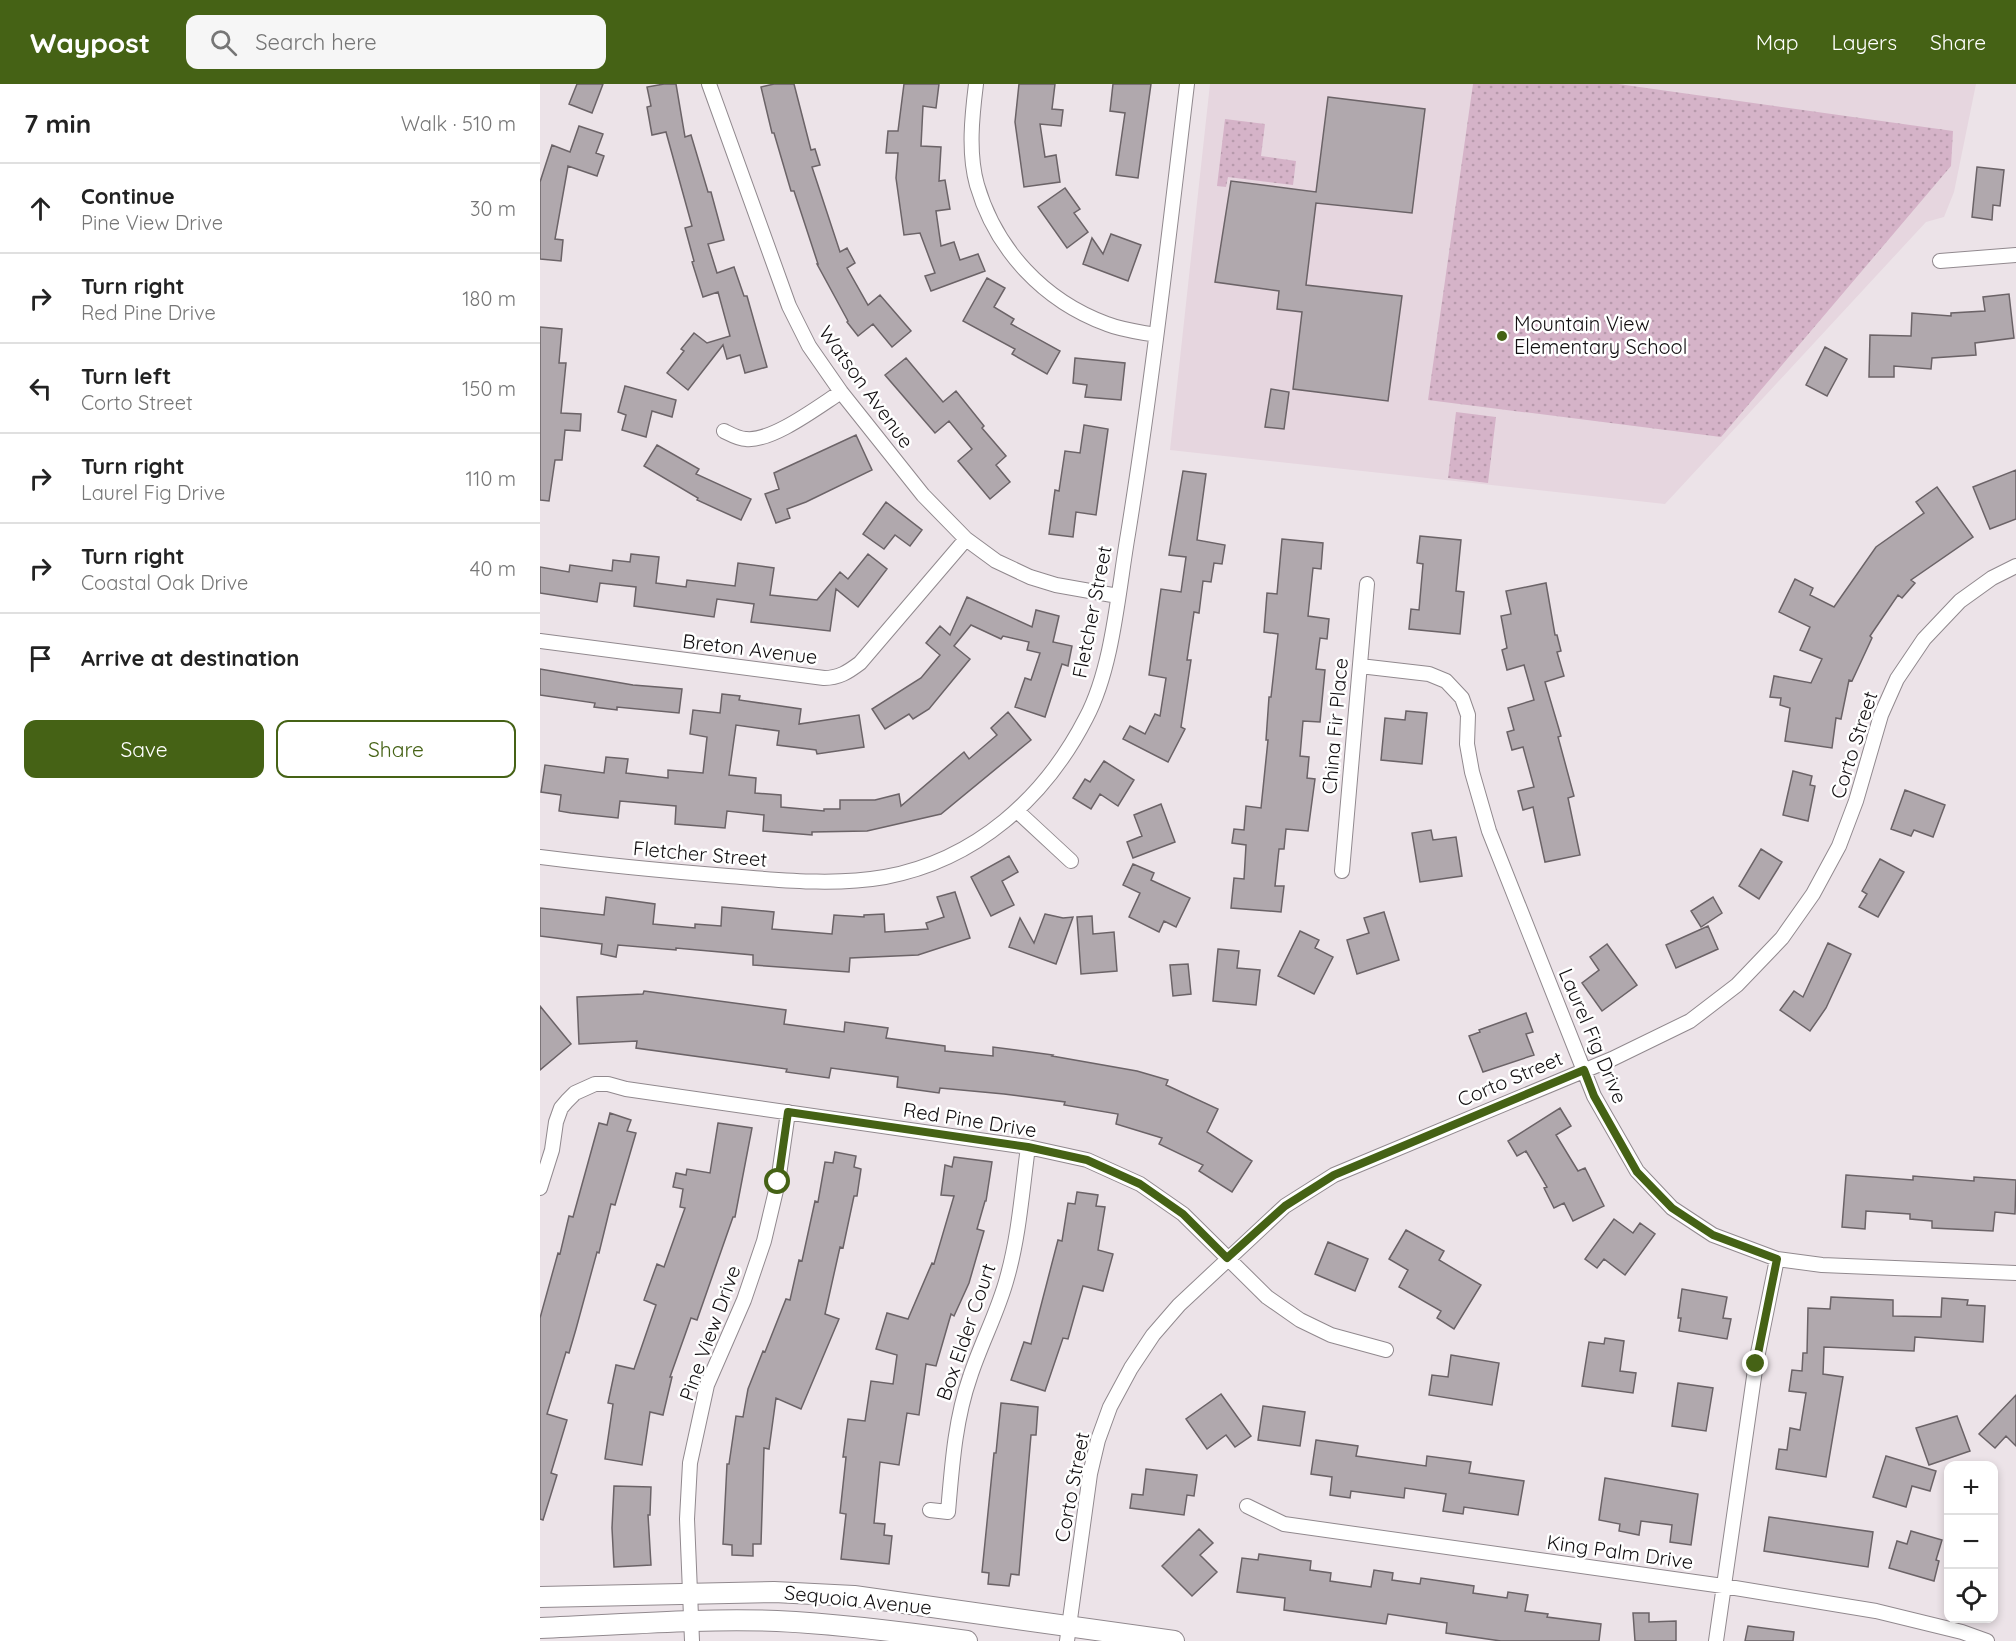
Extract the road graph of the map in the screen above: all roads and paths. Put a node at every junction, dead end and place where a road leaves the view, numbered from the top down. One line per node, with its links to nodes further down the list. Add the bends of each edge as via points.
1 (709, 84): 7 (street, Watson Avenue, via 789,306 809,346)
2 (976, 84): 6 (street, via 972,141 977,184 995,229 1023,269 1063,303 1108,325)
3 (1187, 84): 6 (street, Fletcher Street)
4 (2016, 255): 5 (street)
5 (1940, 261)
6 (1156, 335): 12 (street, Fletcher Street)
7 (842, 392): 8 (street, via 767,436 746,439); 9 (street, Watson Avenue, via 923,495)
8 (724, 431)
9 (966, 539): 12 (street, Watson Avenue, via 996,561 1030,577); 13 (street, Breton Avenue, via 860,663 834,678)
10 (2016, 566): 19 (street, Corto Street, via 1960,602 1924,639 1897,679 1839,846 1814,894 1782,938 1737,985 1690,1021)
11 (1367, 584): 14 (street, China Fir Place)
12 (1118, 596): 15 (street, Fletcher Street, via 1106,664 1088,716 1059,765)
13 (540, 641)
14 (1360, 666): 18 (street, China Fir Place); 19 (street, Laurel Fig Drive, via 1429,674 1446,681 1462,698 1468,715 1467,744 1472,772 1489,831)
15 (1017, 811): 16 (street, Fletcher Street, via 962,849 933,862 888,876 846,882 630,868); 17 (street)
16 (540, 856)
17 (1071, 861)
18 (1341, 871)
19 (1584, 1070): 23 (street, Corto Street, via 1334,1175 1285,1206); 24 (street, Laurel Fig Drive, via 1594,1096 1637,1172 1672,1208 1713,1235)
20 (788, 1112): 21 (street, Red Pine Drive); 22 (street, Red Pine Drive, via 596,1084 561,1108); 30 (street, Pine View Drive, via 764,1241 708,1385 690,1463)
21 (1028, 1147): 23 (street, Red Pine Drive, via 1087,1160 1140,1184 1183,1214); 28 (street, Box Elder Court, via 1007,1277 959,1415 948,1512)
22 (540, 1188)
23 (1227, 1258): 26 (street, Red Pine Drive, via 1267,1297 1300,1320 1331,1335); 35 (street, Corto Street, via 1153,1335 1110,1407 1090,1474)
24 (1777, 1259): 25 (street, Laurel Fig Drive, via 1822,1265); 29 (street, via 1756,1364)
25 (2016, 1273)
26 (1386, 1350)
27 (1247, 1506): 29 (street, King Palm Drive, via 1284,1524)
28 (930, 1510)
29 (1723, 1586): 33 (street, King Palm Drive); 39 (street)
30 (689, 1592): 31 (main road, Sequoia Avenue); 32 (street, Pine View Drive); 35 (main road, Sequoia Avenue, via 855,1596)
31 (540, 1597)
32 (691, 1621): 34 (main road, Sequoia Avenue); 36 (street, Pine View Drive); 37 (main road, Sequoia Avenue, via 835,1624)
33 (1964, 1625): 40 (street, King Palm Drive)
34 (540, 1628)
35 (1069, 1633): 38 (main road, Sequoia Avenue)
36 (692, 1641)
37 (967, 1641)
38 (1174, 1641)
39 (1716, 1641)
40 (1987, 1641)

